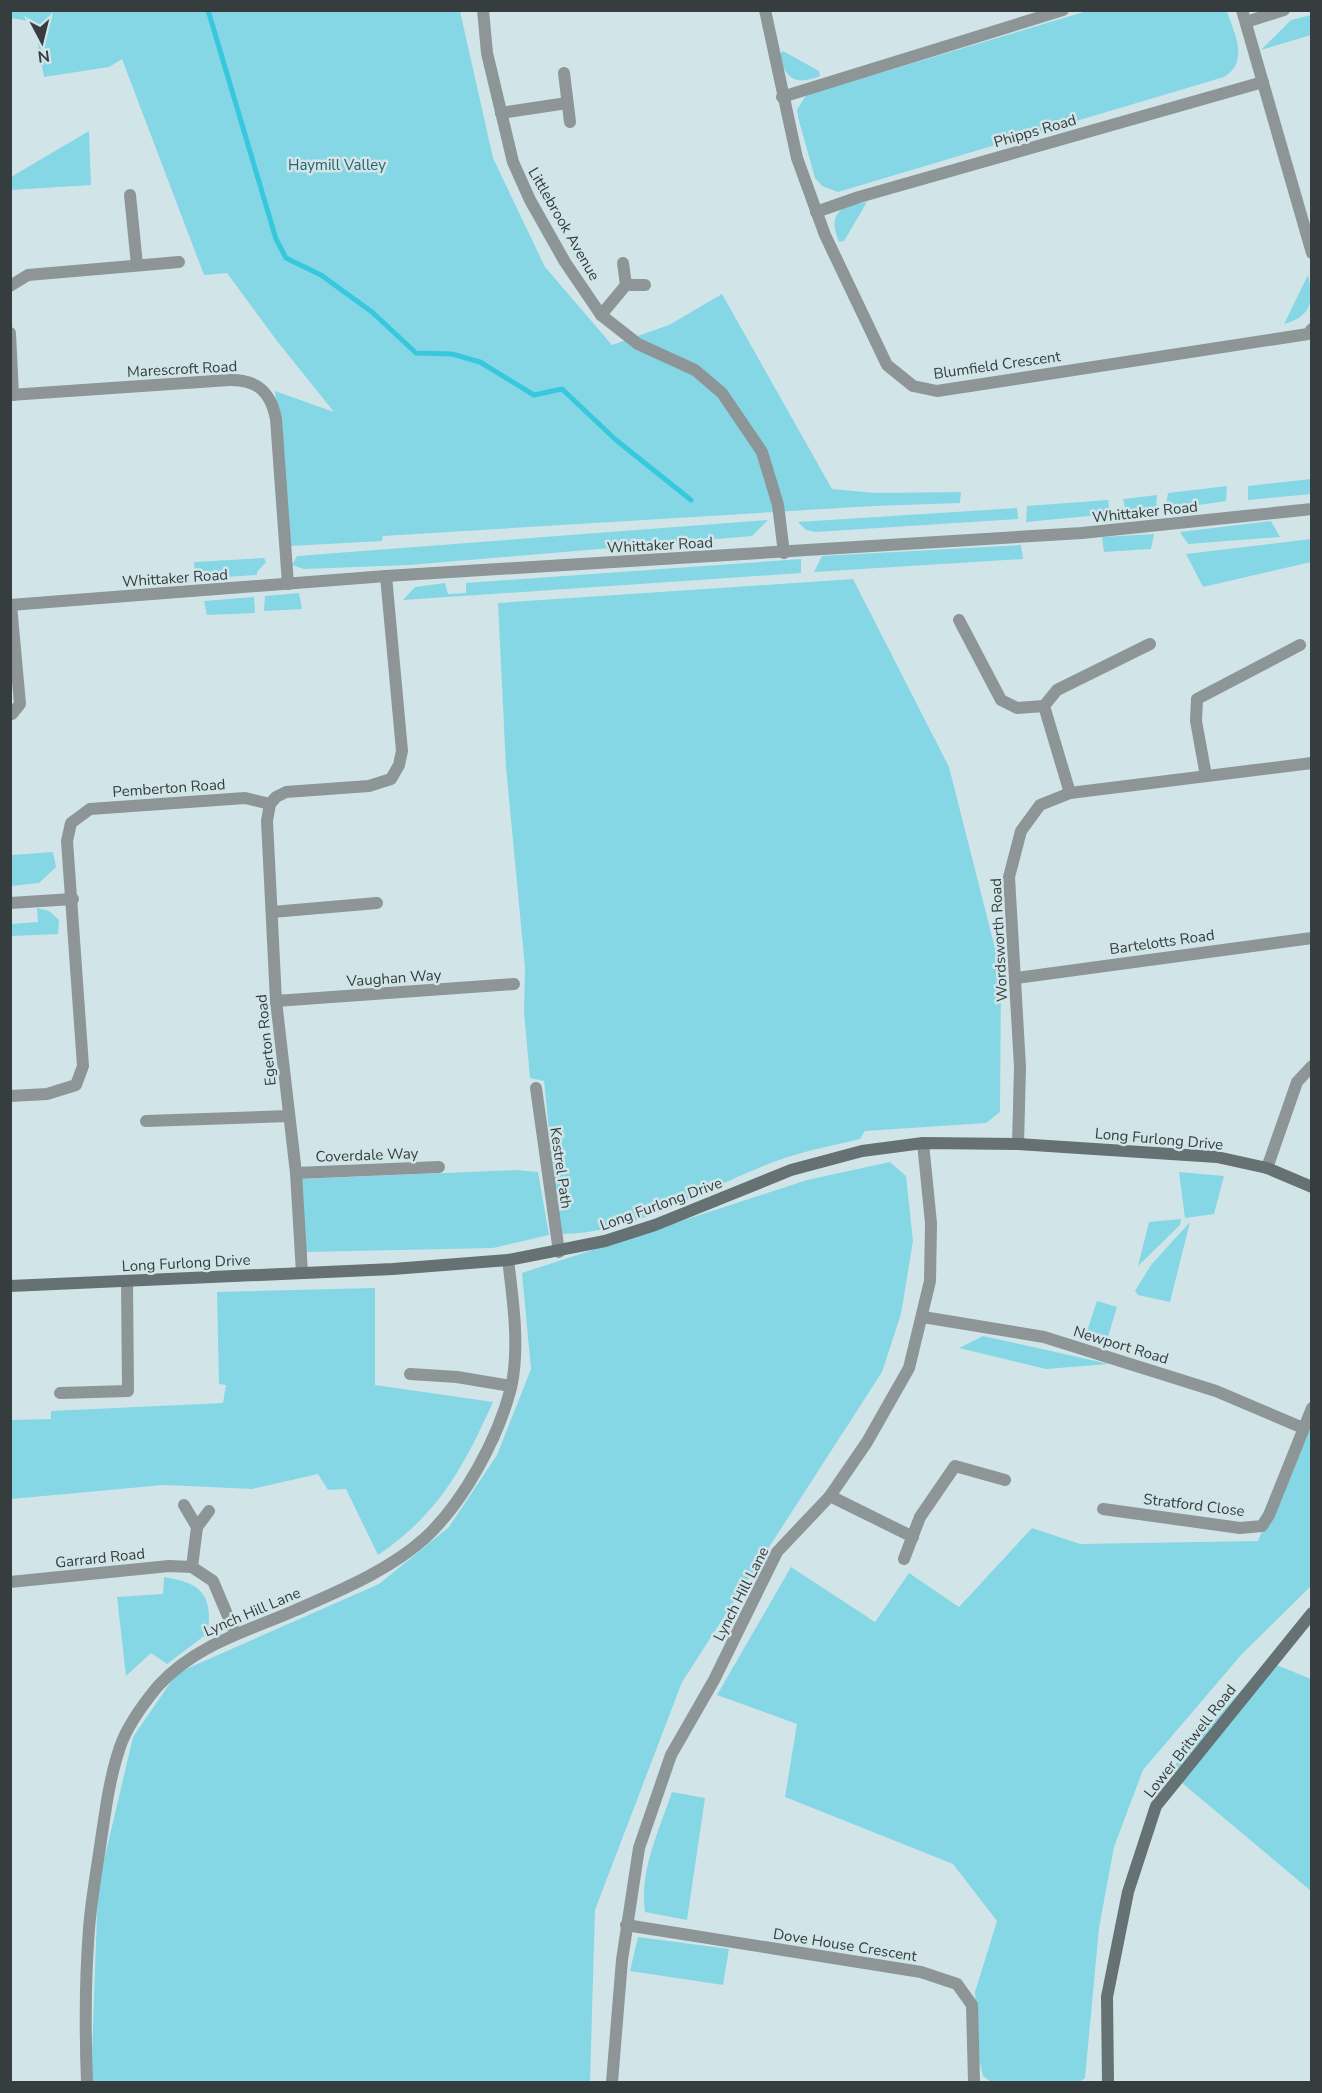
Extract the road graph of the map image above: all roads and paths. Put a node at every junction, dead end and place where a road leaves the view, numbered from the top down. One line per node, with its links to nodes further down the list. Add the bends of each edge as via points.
1 (483, 10): 10 (street, Littlebrook Avenue, via 487,53)
2 (765, 10): 8 (street, Blumfield Crescent)
3 (1063, 10): 8 (street)
4 (1284, 10): 5 (street)
5 (1244, 16): 7 (street)
6 (564, 73): 9 (street)
7 (1263, 82): 13 (street, Phipps Road); 14 (street)
8 (782, 97): 13 (street, Blumfield Crescent)
9 (567, 103): 10 (street); 11 (street)
10 (501, 113): 21 (street, Littlebrook Avenue, via 513,162 530,200)
11 (570, 122)
12 (130, 195): 17 (street)
13 (816, 212): 22 (street, Blumfield Crescent, via 887,364 913,386 937,391 1308,334)
14 (1311, 253)
15 (179, 262): 17 (street)
16 (623, 263): 18 (street)
17 (137, 265): 20 (street, via 28,275)
18 (626, 285): 19 (street); 21 (street)
19 (645, 285)
20 (10, 286)
21 (601, 315): 26 (street, Littlebrook Avenue, via 638,344 695,370 722,393 762,452 778,505)
22 (1311, 330)
23 (10, 333): 24 (street)
24 (12, 395): 28 (street, Marescroft Road, via 239,379 263,388 276,419)
25 (1311, 509): 26 (street, Whittaker Road, via 1082,533)
26 (784, 553): 27 (street, Whittaker Road)
27 (386, 576): 28 (street, Whittaker Road); 38 (street, via 402,752 399,765 384,783 286,792)
28 (288, 584): 29 (street, Whittaker Road)
29 (11, 605): 34 (street, via 20,704)
30 (959, 620): 33 (street, via 1001,700 1017,708)
31 (1150, 644): 33 (street, via 1057,690)
32 (1300, 645): 36 (street, via 1197,699 1196,721)
33 (1044, 706): 37 (street)
34 (12, 714)
35 (1311, 763): 36 (street, Wordsworth Road)
36 (1206, 776): 37 (street, Wordsworth Road)
37 (1070, 793): 44 (street, Wordsworth Road, via 1040,806 1021,831 1009,877)
38 (270, 804): 39 (street, Pemberton Road, via 245,798 90,809 71,823 67,841); 42 (street, Egerton Road, via 267,821)
39 (73, 899): 40 (street); 49 (street, Pemberton Road, via 83,1066 76,1084 47,1095)
40 (10, 903)
41 (377, 903): 42 (street)
42 (272, 912): 46 (street, Egerton Road)
43 (1311, 938): 44 (street, Bartelotts Road)
44 (1016, 978): 53 (street, Wordsworth Road)
45 (514, 984): 46 (street, Vaughan Way)
46 (276, 1001): 50 (street, Egerton Road)
47 (1311, 1066): 55 (street, via 1297,1082)
48 (536, 1088): 58 (street, Kestrel Path)
49 (10, 1096)
50 (289, 1116): 51 (street); 56 (street, Egerton Road)
51 (146, 1121)
52 (924, 1143): 53 (street, Long Furlong Drive); 58 (street, Long Furlong Drive, via 862,1151 791,1170 655,1225); 63 (street, Lynch Hill Lane, via 931,1223)
53 (1018, 1144): 55 (street, Long Furlong Drive, via 1217,1157)
54 (439, 1167): 56 (street, Coverdale Way)
55 (1267, 1168): 57 (street, Long Furlong Drive)
56 (296, 1173): 60 (street, Egerton Road)
57 (1311, 1187)
58 (559, 1252): 59 (street, Long Furlong Drive)
59 (508, 1260): 60 (street, Long Furlong Drive); 65 (street, Lynch Hill Lane, via 516,1318)
60 (302, 1273): 61 (street, Long Furlong Drive)
61 (127, 1281): 62 (street, Long Furlong Drive); 66 (street, via 128,1391)
62 (10, 1286)
63 (923, 1317): 68 (street, Newport Road, via 1044,1337 1216,1391); 70 (street, Lynch Hill Lane, via 909,1368 867,1442)
64 (410, 1374): 65 (street)
65 (511, 1386): 80 (street, Lynch Hill Lane, via 489,1448 460,1496 425,1538 376,1572 303,1607)
66 (60, 1393)
67 (1311, 1408): 68 (street, Stratford Close)
68 (1304, 1428): 72 (street, Stratford Close, via 1262,1526 1240,1528)
69 (1005, 1480): 75 (street, via 955,1466 920,1517)
70 (830, 1496): 75 (street); 81 (street, Lynch Hill Lane, via 777,1552 714,1680 671,1755 639,1848)
71 (184, 1504): 74 (street)
72 (1103, 1509)
73 (209, 1511): 74 (street)
74 (197, 1527): 77 (street)
75 (913, 1537): 76 (street)
76 (904, 1559)
77 (192, 1567): 78 (street, Garrard Road); 80 (street, via 213,1581)
78 (10, 1582)
79 (1311, 1613): 85 (street, Lower Britwell Road, via 1156,1806 1128,1892 1107,1997)
80 (235, 1633): 82 (street, Lynch Hill Lane, via 197,1653 159,1686 120,1745 106,1809 89,1928)
81 (626, 1926): 83 (street, Lynch Hill Lane); 84 (street, Dove House Crescent, via 921,1972 957,1984 972,2005)
82 (87, 2082)
83 (612, 2082)
84 (974, 2082)
85 (1108, 2082)

